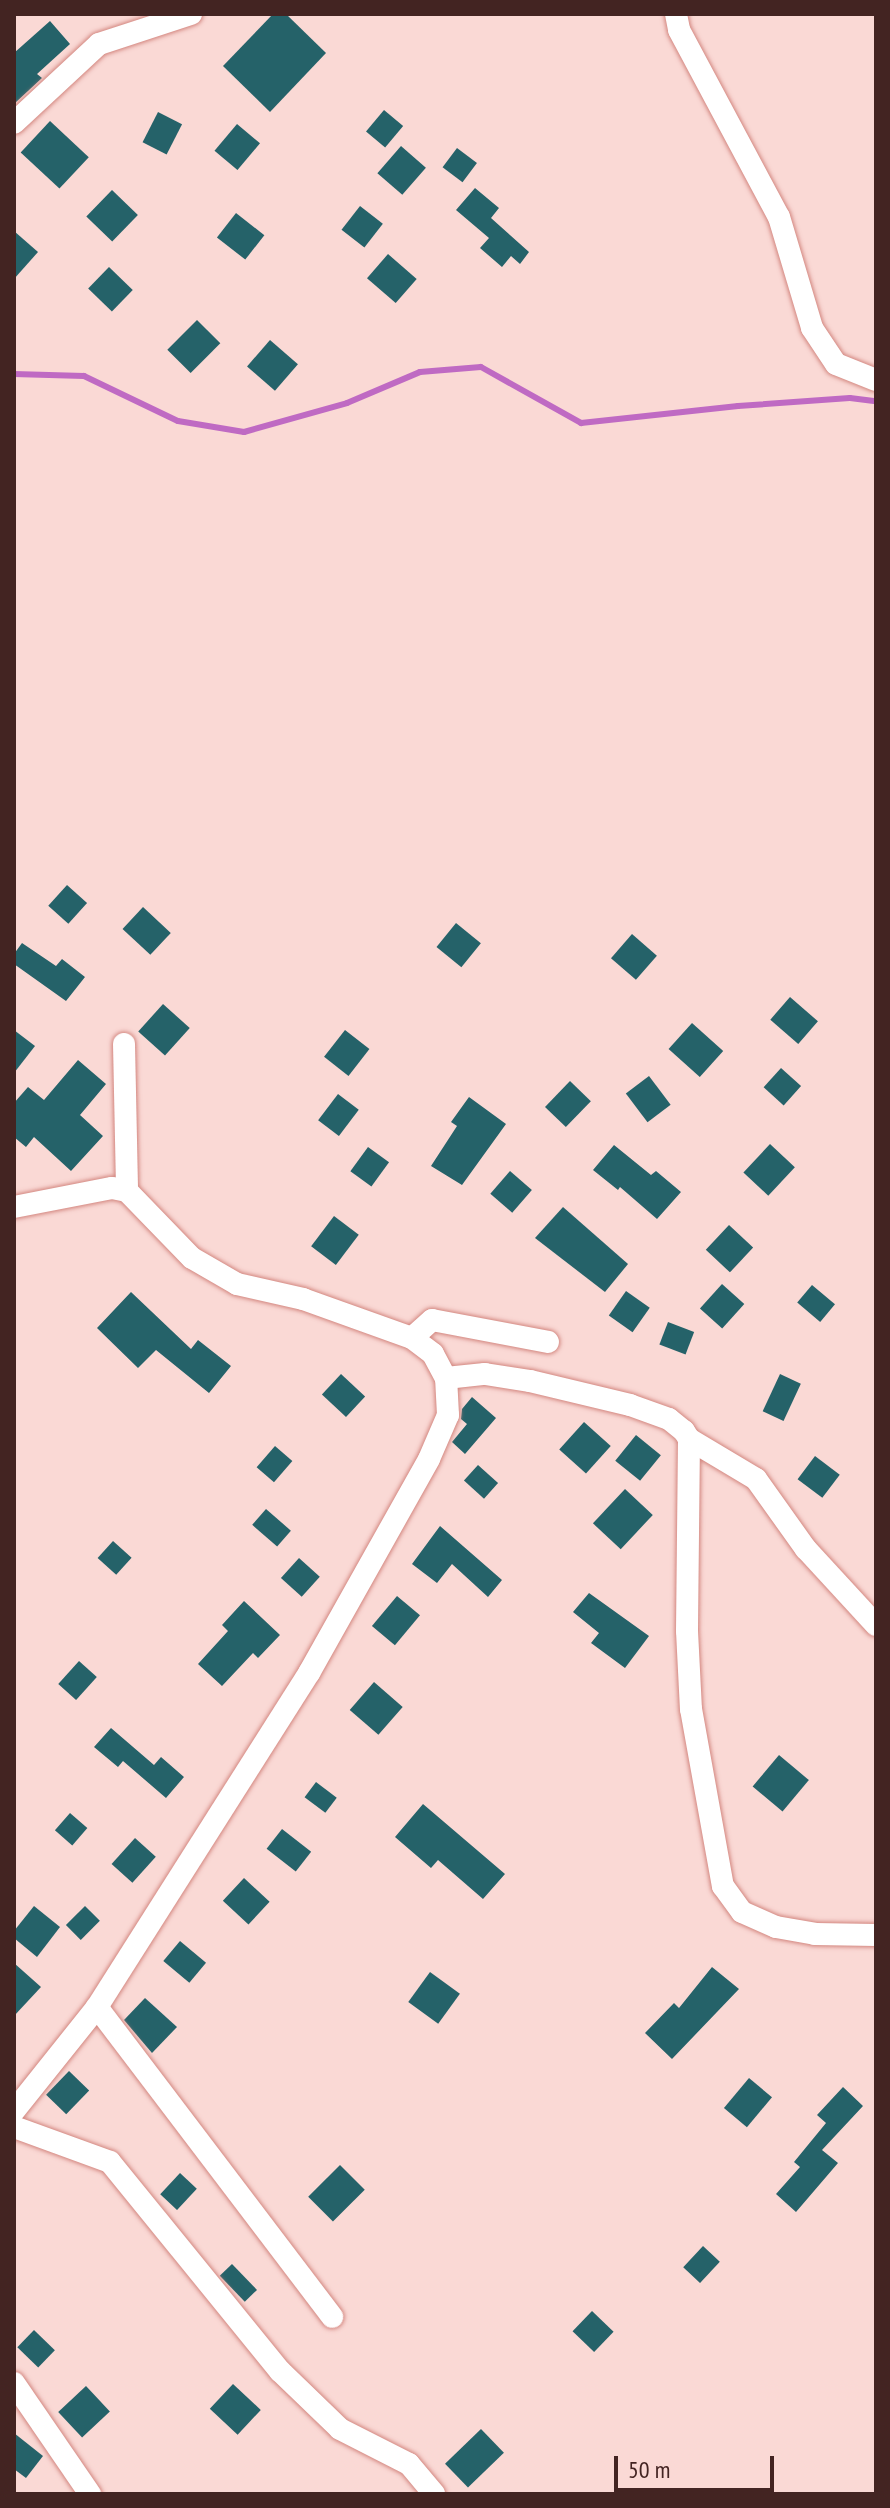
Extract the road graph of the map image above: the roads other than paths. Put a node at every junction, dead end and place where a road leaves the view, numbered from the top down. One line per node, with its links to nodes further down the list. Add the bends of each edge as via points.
1 (191, 14): 3 (street, via 99,44)
2 (676, 14): 4 (street, via 679,30 779,217 812,328 836,364)
3 (14, 123)
4 (876, 380)
5 (124, 1044): 6 (street)
6 (127, 1191): 7 (street, via 112,1188); 8 (street, via 192,1258 237,1284 303,1299)
7 (14, 1207)
8 (412, 1338): 9 (street, via 432,1320); 10 (street, via 433,1354)
9 (548, 1342)
10 (446, 1378): 11 (street, via 485,1374 630,1405 669,1419); 14 (street, via 448,1415 383,1544 309,1673)
11 (689, 1439): 12 (street, via 756,1479 806,1549); 13 (street, via 691,1709 723,1886 742,1912 776,1927)
12 (876, 1625)
13 (876, 1935)
14 (97, 2007): 15 (street); 16 (street)
15 (15, 2112): 19 (street, via 110,2162 280,2371 340,2429 409,2464)
16 (332, 2317)
17 (14, 2383): 18 (street)
18 (90, 2494)
19 (434, 2494)

